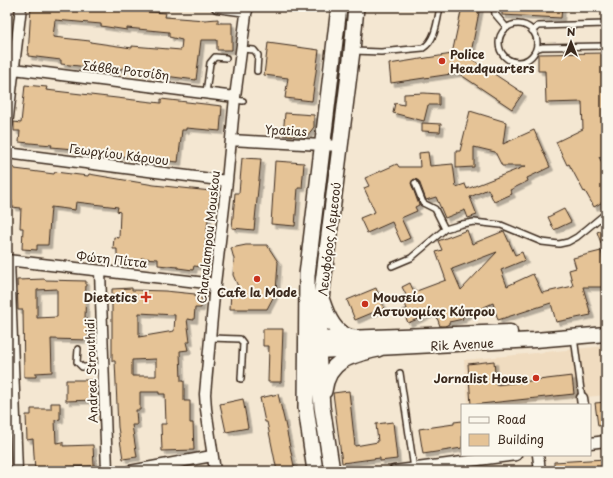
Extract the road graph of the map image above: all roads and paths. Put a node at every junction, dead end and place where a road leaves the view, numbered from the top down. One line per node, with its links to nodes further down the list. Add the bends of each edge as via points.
1 (21, 7): 16 (street)
2 (217, 7): 7 (street)
3 (339, 7): 22 (main road, Λεωφόρος Λεμεσού)
4 (356, 7): 14 (main road, Λεωφόρος Λεμεσού)
5 (440, 7): 14 (lane, via 432,40 423,48 381,52)
6 (494, 7): 9 (lane, via 495,14)
7 (247, 9): 12 (street, Charalampou Mouskou)
8 (606, 24): 10 (lane, via 538,26)
9 (507, 28): 10 (lane, via 516,24); 13 (lane, via 502,32 498,44 503,56 508,60 521,62 531,57)
10 (532, 31): 13 (lane, via 537,43)
11 (606, 46): 13 (lane)
12 (242, 49): 17 (lane, via 254,50 258,55); 19 (street, Charalampou Mouskou)
13 (536, 49)
14 (352, 51): 23 (main road, Λεωφόρος Λεμεσού)
15 (226, 58): 18 (lane, via 215,57 210,63)
16 (14, 68): 18 (street, Σάββα Ροτσίδη); 20 (street)
17 (257, 71)
18 (206, 93): 19 (street, Σάββα Ροτσίδη)
19 (238, 99): 21 (street, Charalampou Mouskou)
20 (7, 125)
21 (231, 140): 22 (street, Ypatias, via 263,138); 25 (street, Charalampou Mouskou)
22 (323, 145): 23 (street, Ypatias); 59 (main road, Λεωφόρος Λεμεσού, via 307,275 306,408)
23 (340, 146): 33 (main road, Λεωφόρος Λεμεσού)
24 (7, 154): 25 (street, Γεωργίου Κάρυου)
25 (228, 181): 32 (street, Charalampou Mouskou)
26 (416, 183): 28 (lane, via 423,203 435,209)
27 (606, 213): 28 (lane, via 577,238 559,244 542,242 501,225 487,223 474,222)
28 (445, 229): 30 (lane, via 411,258)
29 (8, 260): 31 (street, Φώτη Πίττα); 42 (street)
30 (392, 266)
31 (100, 271): 32 (street, Φώτη Πίττα); 43 (street, Andrea Strouthidi)
32 (215, 284): 37 (street, Charalampou Mouskou)
33 (321, 298): 38 (main road, via 328,315 340,332); 39 (main road, Λεωφόρος Λεμεσού)
34 (606, 326): 38 (main road, Rik Avenue)
35 (606, 334): 36 (main road, Rik Avenue)
36 (574, 337): 41 (main road, Rik Avenue); 46 (lane)
37 (210, 338): 45 (lane, via 240,339 243,343); 50 (street, Charalampou Mouskou, via 205,394)
38 (357, 338): 39 (main road, Rik Avenue)
39 (318, 345): 41 (main road, Rik Avenue); 47 (main road, Λεωφόρος Λεμεσού)
40 (78, 348): 43 (lane, via 77,362 82,367)
41 (378, 349): 47 (main road, via 349,357 332,369 325,384)
42 (10, 354): 55 (street)
43 (104, 367): 56 (street, Andrea Strouthidi)
44 (400, 373): 54 (lane)
45 (241, 379)
46 (582, 401)
47 (322, 407): 60 (main road, Λεωφόρος Λεμεσού)
48 (606, 441): 49 (street)
49 (591, 444)
50 (212, 456): 57 (street); 58 (street, Charalampou Mouskou)
51 (511, 456): 53 (street)
52 (538, 456): 62 (street)
53 (448, 468): 54 (street)
54 (414, 469): 61 (street)
55 (17, 471)
56 (107, 471)
57 (130, 471)
58 (215, 471)
59 (315, 471)
60 (332, 471)
61 (394, 471)
62 (540, 471)

